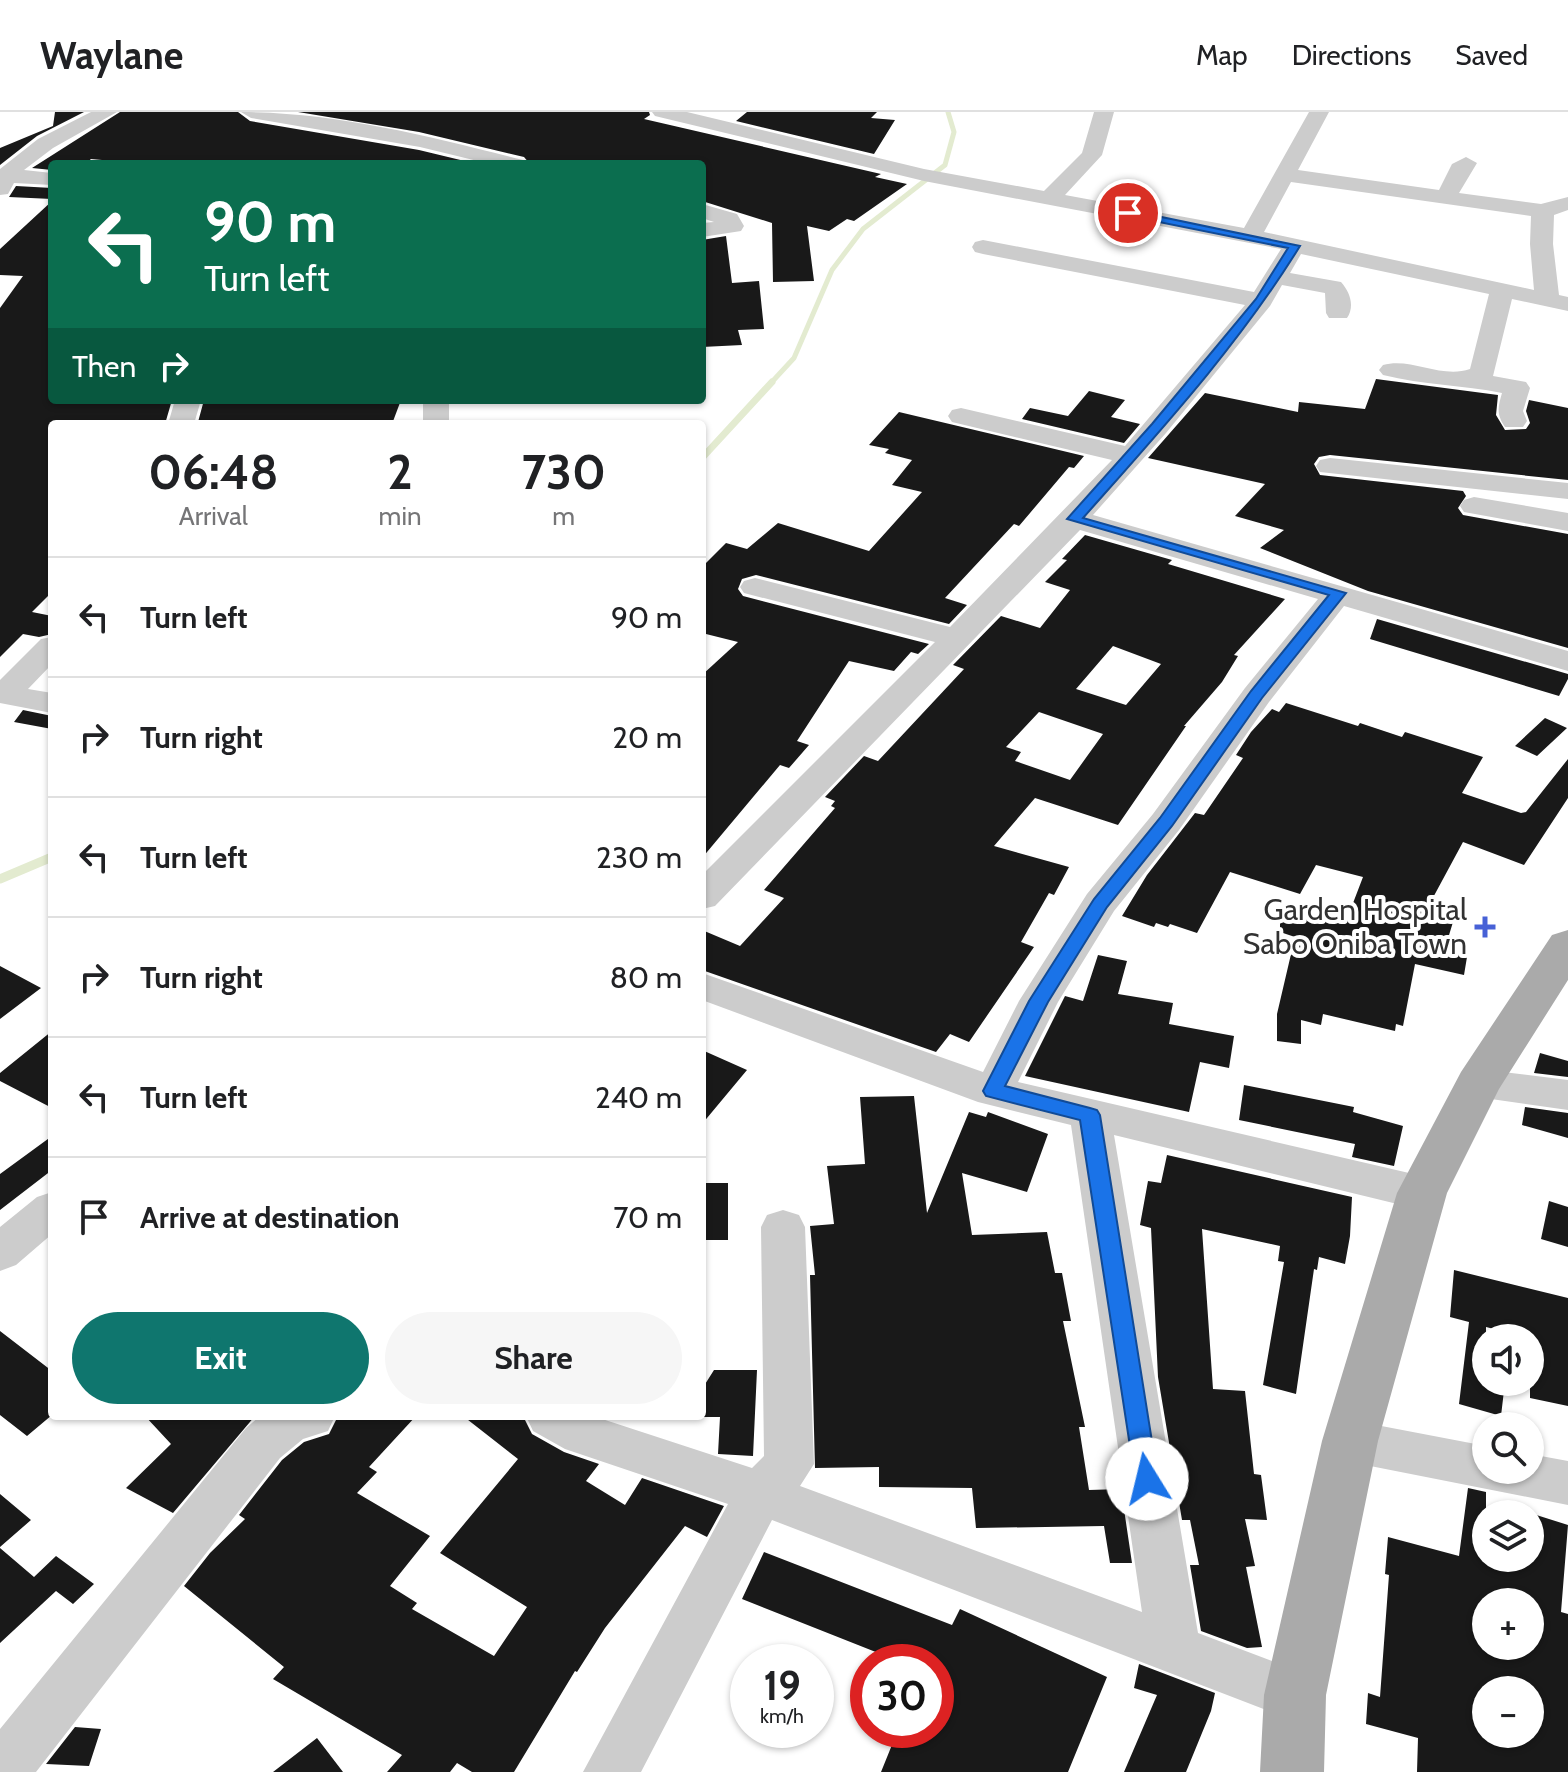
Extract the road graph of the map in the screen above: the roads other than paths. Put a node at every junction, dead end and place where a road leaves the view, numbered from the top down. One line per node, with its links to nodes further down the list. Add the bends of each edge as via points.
1 (107, 112): 9 (street, via 47,143)
2 (251, 112): 6 (street)
3 (662, 112): 11 (street, via 924,175)
4 (1104, 112): 11 (street, via 1092,155)
5 (1319, 112): 8 (street)
6 (499, 160)
7 (1466, 163): 12 (street)
8 (1286, 175): 12 (street); 17 (street)
9 (1, 179): 10 (street)
10 (48, 179)
11 (1049, 198): 17 (street)
12 (1446, 198): 14 (street)
13 (1568, 202): 14 (street)
14 (1543, 211): 22 (street, via 1539,230)
15 (706, 212): 16 (street, via 729,219 733,226)
16 (706, 229)
17 (1251, 236): 18 (street)
18 (1294, 246): 20 (street); 21 (street)
19 (983, 247): 20 (street)
20 (1267, 289): 23 (street, via 1333,287); 28 (street)
21 (1502, 292): 22 (street); 25 (street, via 1482,373)
22 (1557, 302)
23 (1338, 313)
24 (1392, 370): 25 (street)
25 (1471, 379): 27 (street, via 1517,388 1510,411)
26 (961, 416): 28 (street)
27 (1514, 421)
28 (1130, 456): 32 (street)
29 (1330, 466): 30 (street)
30 (1568, 491)
31 (1474, 506): 33 (street)
32 (1074, 519): 35 (street); 36 (street)
33 (1568, 522)
34 (755, 587): 36 (street)
35 (1339, 593): 38 (street); 45 (street, via 1100,903 1039,1001)
36 (959, 639): 41 (street)
37 (48, 650): 39 (street)
38 (1568, 661)
39 (2, 694): 40 (street)
40 (48, 702)
41 (706, 893)
42 (1568, 945): 44 (main road)
43 (706, 987): 45 (street)
44 (1478, 1084): 46 (street); 48 (main road)
45 (993, 1091): 47 (street)
46 (1568, 1095)
47 (1090, 1115): 48 (street); 59 (street)
48 (1422, 1193): 54 (main road)
49 (48, 1212): 51 (street)
50 (783, 1227): 58 (street, via 789,1464)
51 (0, 1253)
52 (296, 1420): 61 (street, via 263,1443)
53 (557, 1420): 58 (street, via 582,1434)
54 (1350, 1441): 55 (street); 60 (main road)
55 (1472, 1464)
56 (1544, 1478): 57 (street)
57 (1568, 1483)
58 (760, 1493): 59 (street); 62 (street)
59 (1174, 1648): 60 (street)
60 (1295, 1695): 63 (main road)
61 (1, 1772)
62 (611, 1772)
63 (1292, 1772)

